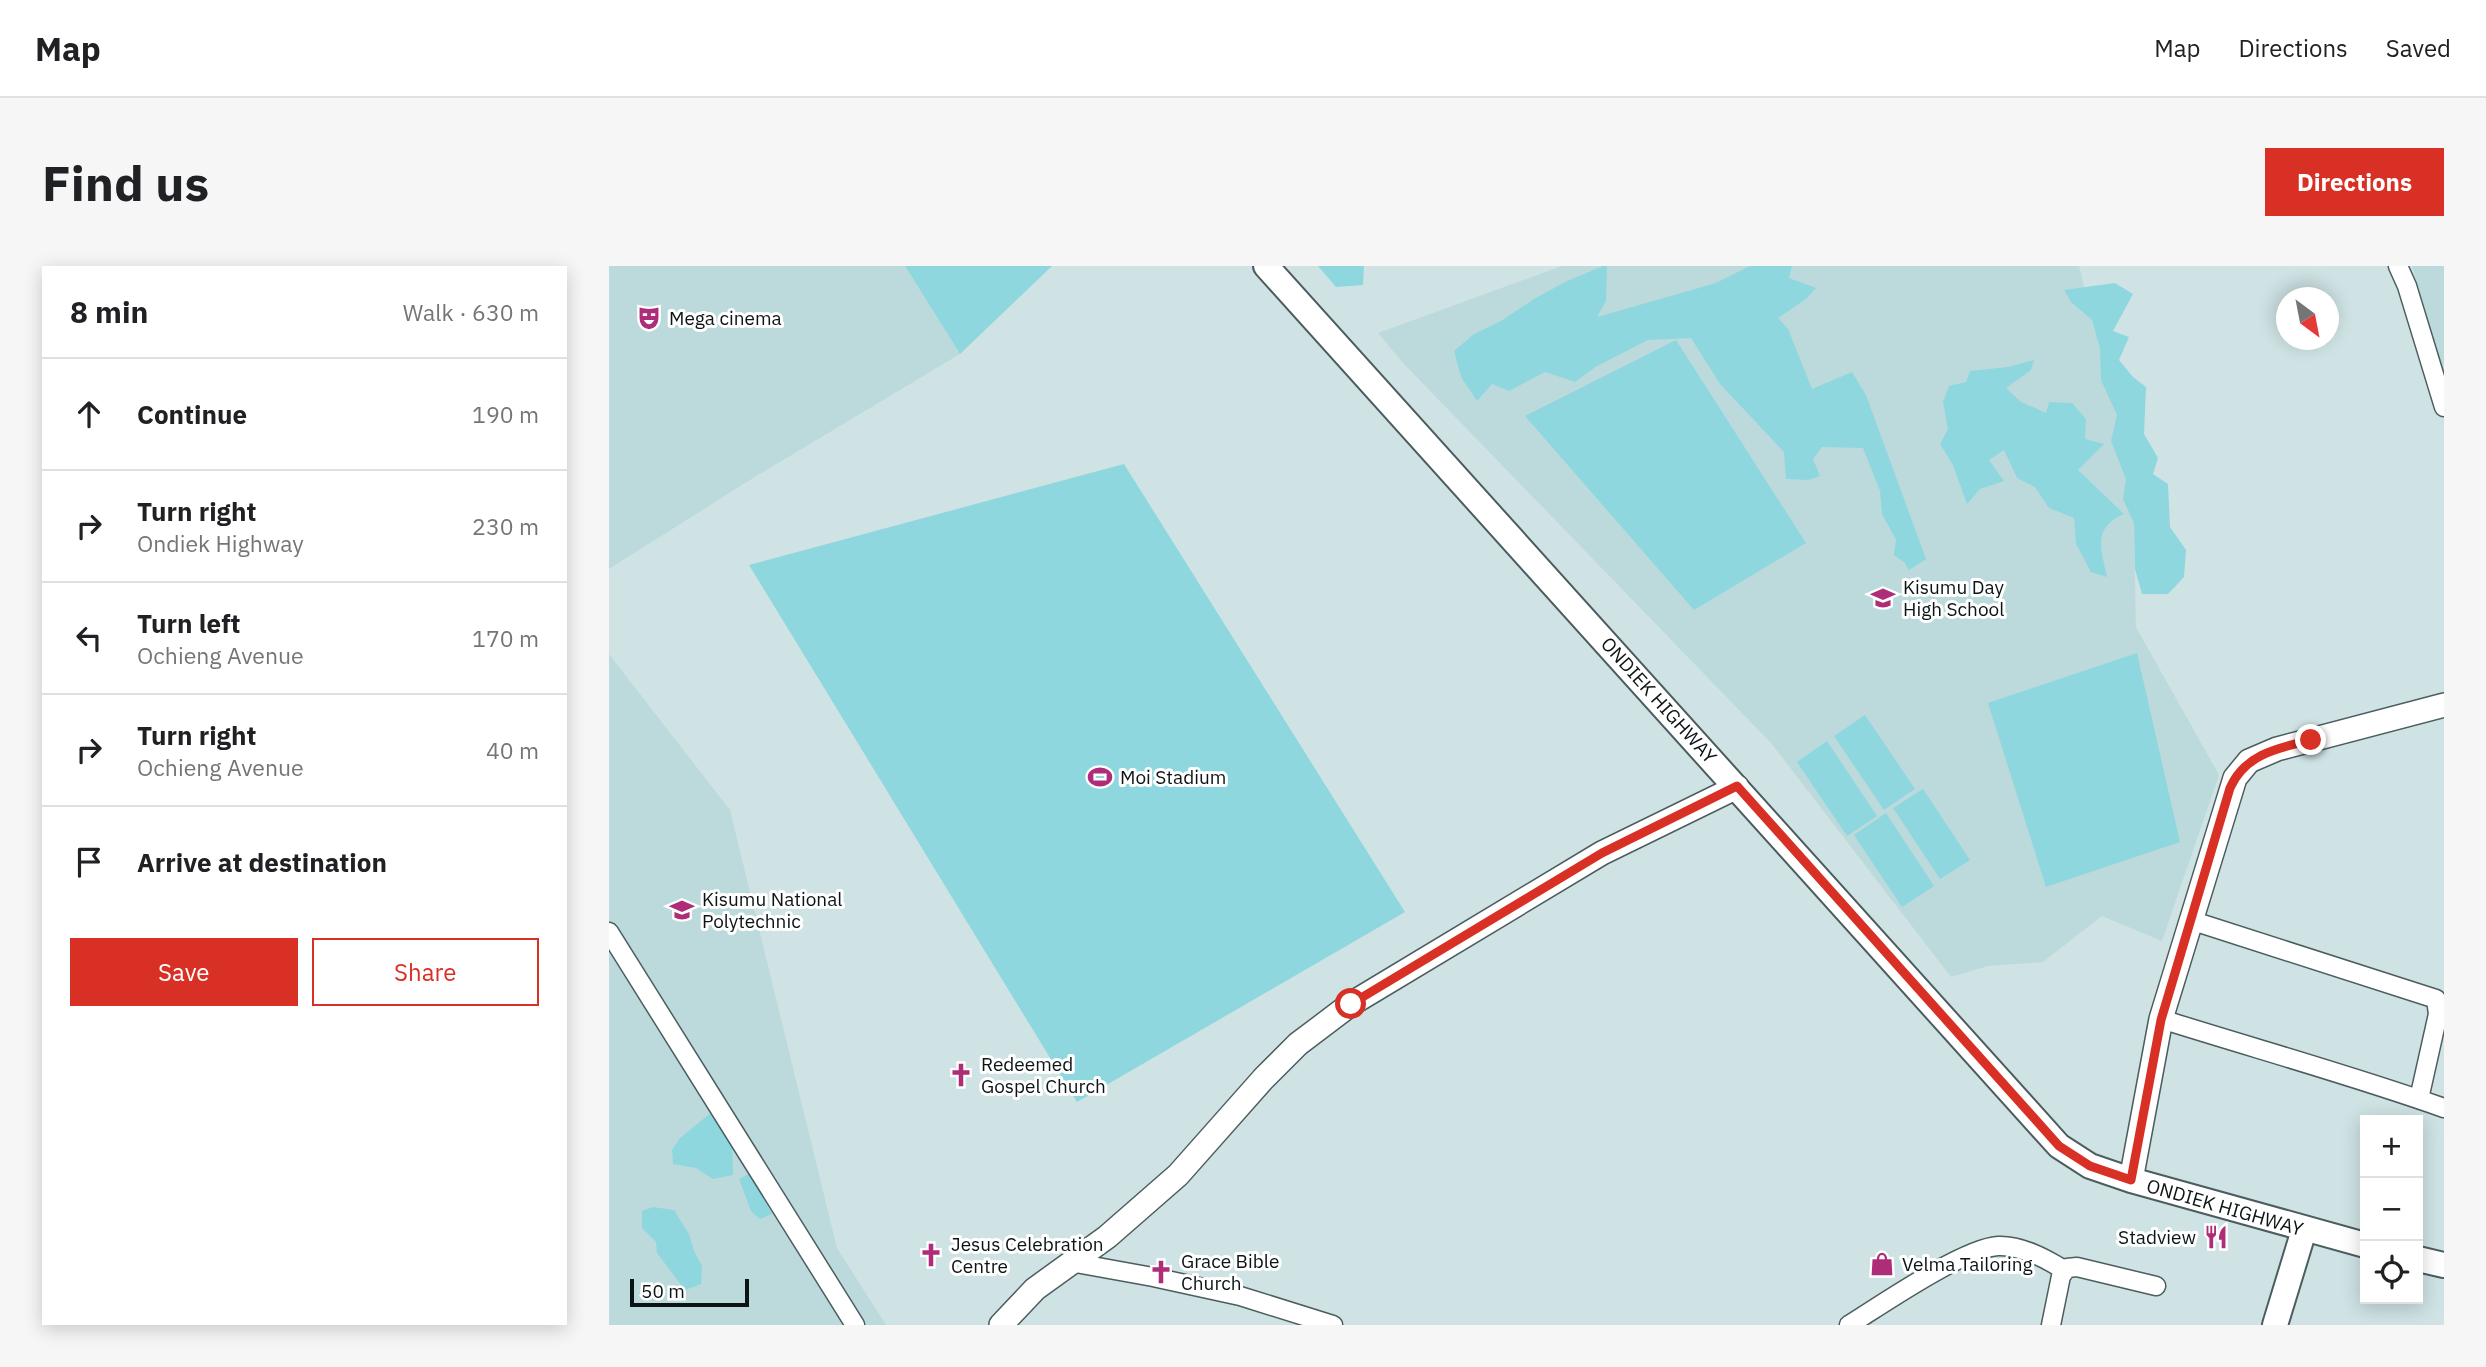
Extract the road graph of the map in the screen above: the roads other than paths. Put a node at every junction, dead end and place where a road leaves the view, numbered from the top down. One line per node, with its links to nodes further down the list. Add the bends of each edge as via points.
1 (1266, 266): 5 (main road, ONDIEK HIGHWAY)
2 (2398, 266): 3 (street)
3 (2444, 407)
4 (2444, 705): 6 (street, via 2292,744 2249,761 2230,788)
5 (1737, 786): 11 (main road, ONDIEK HIGHWAY, via 2059,1146 2090,1166); 15 (street, via 1602,853 1351,1004 1290,1052 1178,1175 1107,1237)
6 (2190, 920): 8 (street); 9 (street, via 2436,999 2438,1014)
7 (609, 932): 19 (street)
8 (2161, 1020): 9 (street); 11 (street)
9 (2419, 1099): 10 (street)
10 (2444, 1108)
11 (2131, 1180): 12 (main road, ONDIEK HIGHWAY)
12 (2304, 1230): 13 (main road, ONDIEK HIGHWAY); 24 (main road)
13 (2360, 1244)
14 (2423, 1260): 16 (main road)
15 (1070, 1262): 20 (street, via 1035,1289); 21 (street, via 1240,1296)
16 (2444, 1265)
17 (2064, 1270): 18 (street, via 2077,1267); 22 (street, via 2031,1253 2000,1246 1979,1249); 23 (street)
18 (2156, 1286)
19 (855, 1325)
20 (1001, 1325)
21 (1333, 1325)
22 (1849, 1325)
23 (2050, 1325)
24 (2275, 1325)

